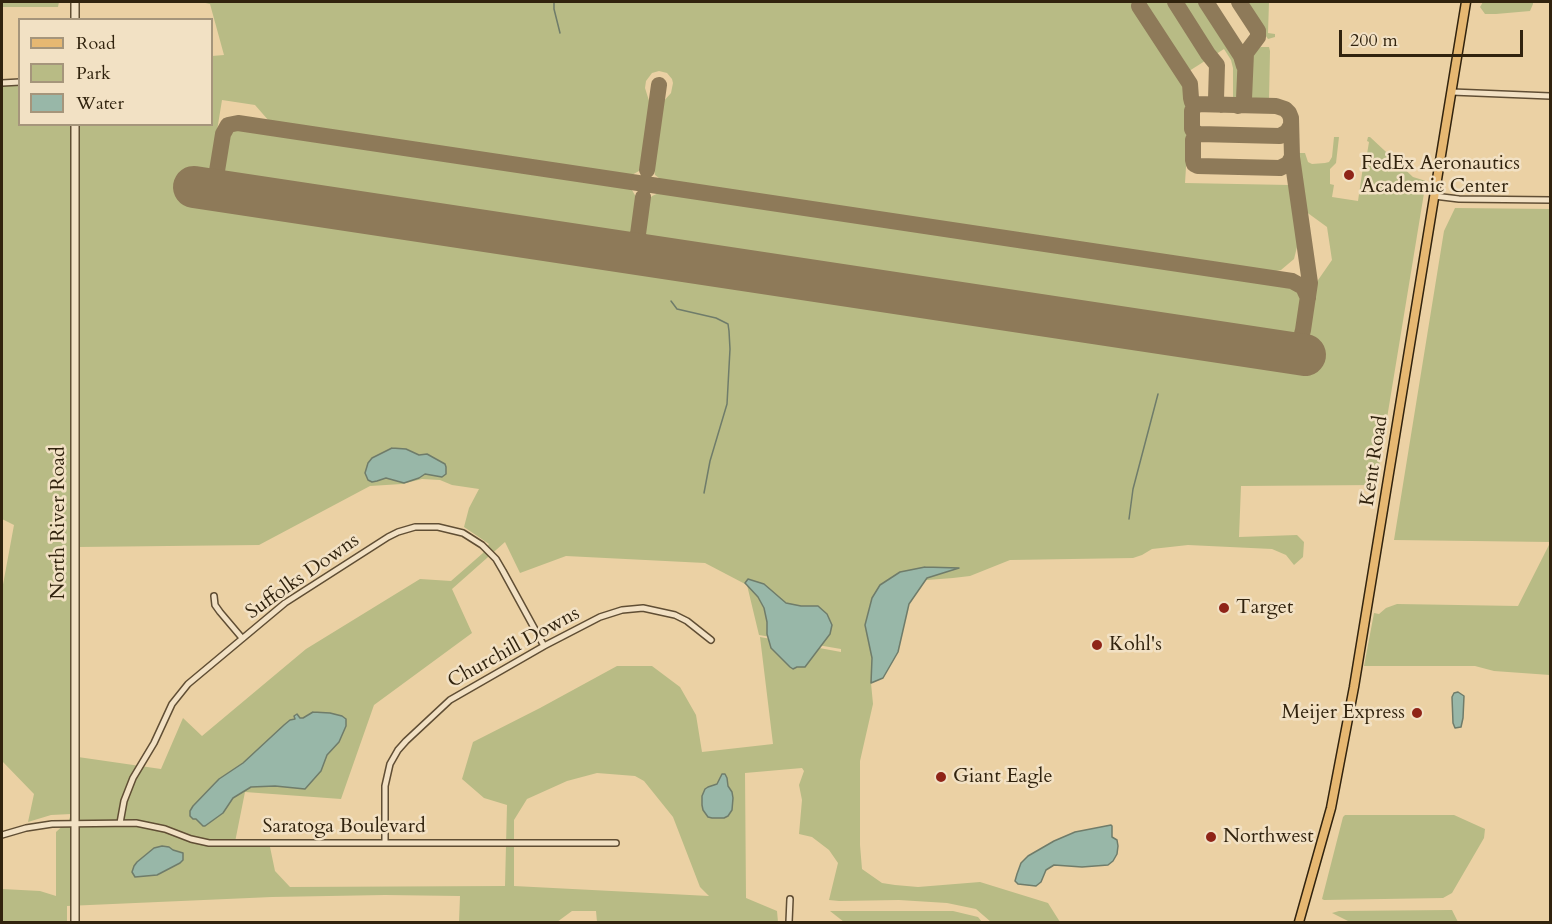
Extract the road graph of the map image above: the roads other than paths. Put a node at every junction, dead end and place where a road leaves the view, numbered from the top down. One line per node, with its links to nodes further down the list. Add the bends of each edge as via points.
1 (75, 2): 3 (street)
2 (1466, 2): 6 (main road, Kent Road)
3 (75, 18)
4 (18, 82): 5 (street)
5 (2, 83)
6 (1452, 92): 7 (street); 9 (main road, Kent Road)
7 (1551, 96)
8 (75, 126): 16 (street, North River Road)
9 (1434, 196): 10 (street); 23 (main road, Kent Road, via 1354,687 1331,808)
10 (1551, 200)
11 (214, 596): 12 (street, via 215,605)
12 (242, 638): 14 (street, Suffolks Downs, via 285,603 388,537 431,526 463,533 489,551); 15 (street, Suffolks Downs, via 175,699 127,791)
13 (711, 640): 14 (street, Churchill Downs, via 675,615 633,608 600,617)
14 (544, 646): 18 (street, Churchill Downs, via 450,700 398,750 385,786)
15 (120, 823): 16 (street, Saratoga Boulevard); 18 (street, Saratoga Boulevard, via 152,825 209,843)
16 (75, 824): 17 (street, Saratoga Boulevard, via 40,825); 21 (street, North River Road)
17 (2, 835)
18 (385, 842): 19 (street, Saratoga Boulevard)
19 (616, 843)
20 (790, 899): 22 (street)
21 (75, 922)
22 (789, 922)
23 (1299, 922)

